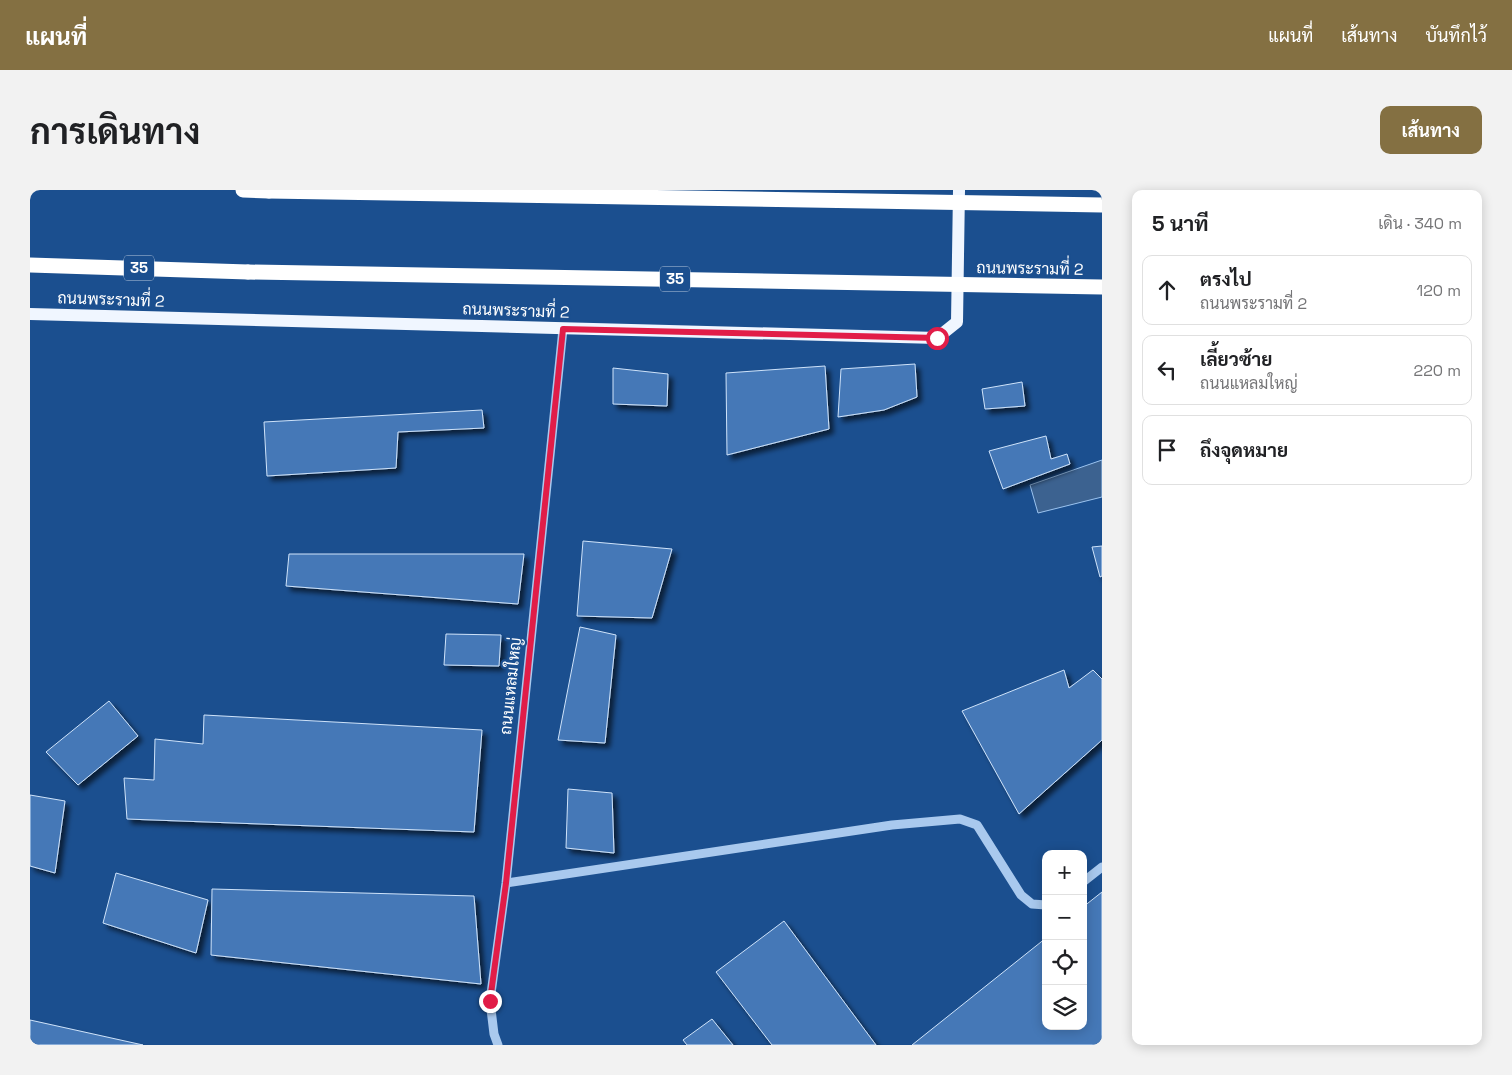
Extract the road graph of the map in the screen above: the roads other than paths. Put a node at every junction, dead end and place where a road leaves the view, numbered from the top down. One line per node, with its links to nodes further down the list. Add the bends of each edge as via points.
1 (243, 190): 3 (highway)
2 (959, 190): 8 (main road, ถนนพระรามที่ 2, via 957,322 937,338)
3 (269, 191): 4 (highway, bridge)
4 (1102, 205)
5 (30, 265): 6 (highway, ถนนพระรามที่ 2 / 35, bridge, via 248,272)
6 (1102, 287)
7 (30, 314): 8 (main road, ถนนพระรามที่ 2)
8 (563, 329): 11 (street, ถนนแหลมใหญ่)
9 (1102, 867): 10 (street)
10 (1087, 879)
11 (506, 883): 12 (street, via 892,825 960,819 977,825 1021,895 1032,904); 13 (street, ถนนแหลมใหญ่, via 490,1001)
12 (1042, 905)
13 (498, 1045)

